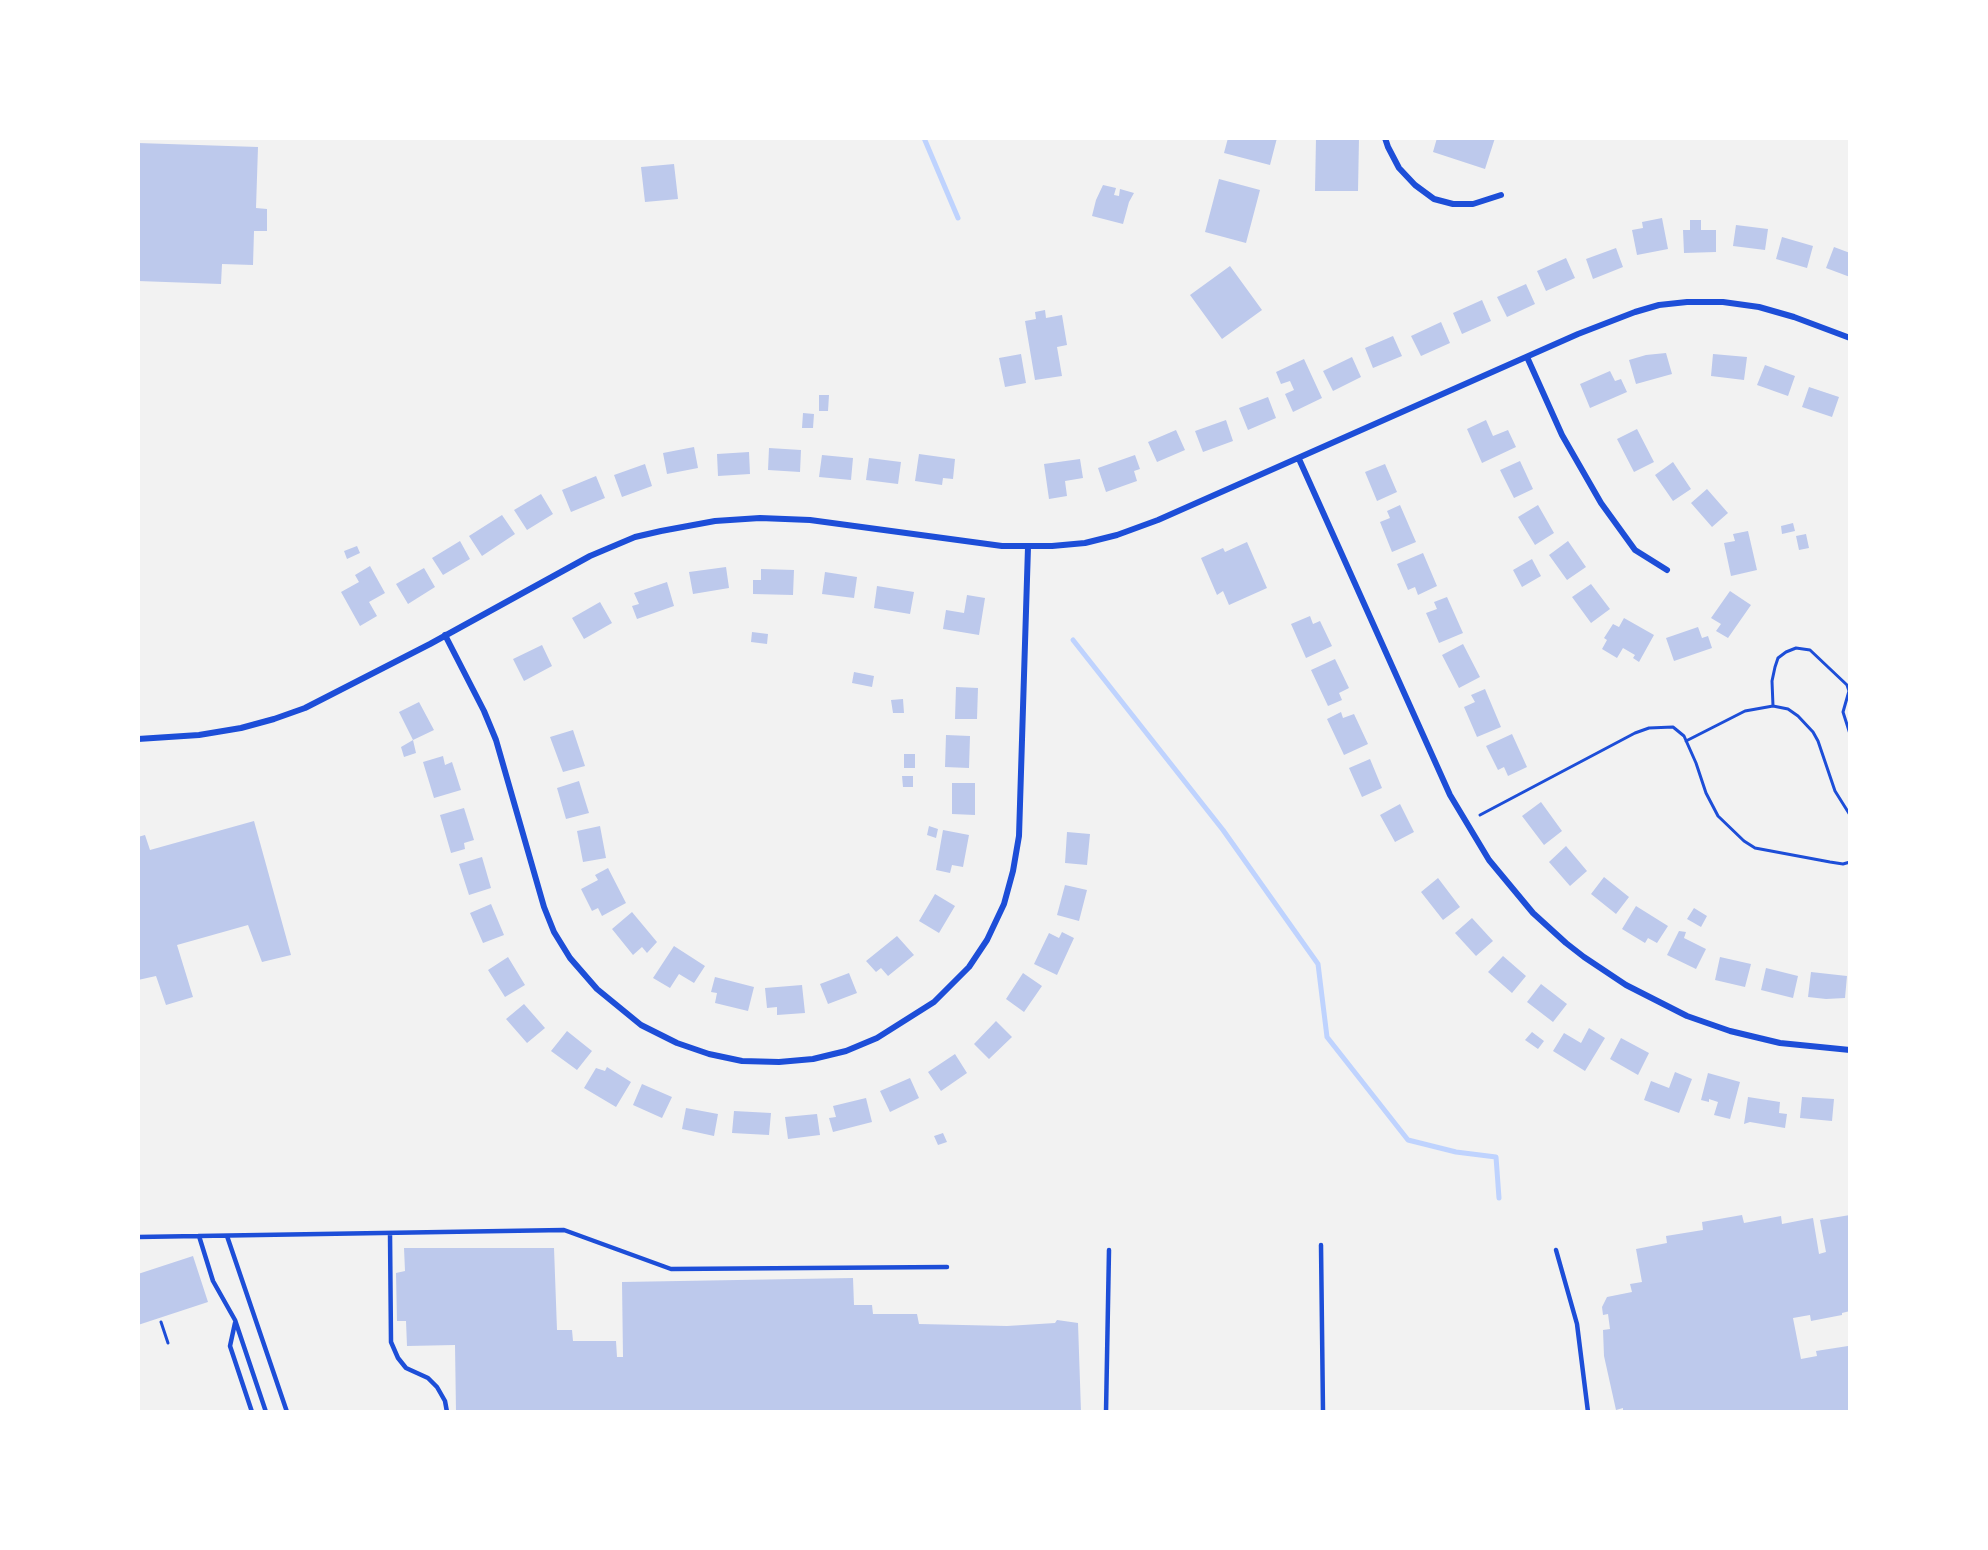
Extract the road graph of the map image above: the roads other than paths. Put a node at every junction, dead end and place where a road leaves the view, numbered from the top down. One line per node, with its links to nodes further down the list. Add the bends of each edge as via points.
1 (1385, 138): 2 (street, via 1400,168 1434,199 1473,204)
2 (1501, 195)
3 (1850, 338): 4 (street, via 1759,307 1687,302 1635,312)
4 (1527, 357): 5 (street); 7 (street, via 1562,435 1601,503 1635,550)
5 (1299, 459): 6 (street, via 1117,535 1085,543); 10 (street, via 1450,795 1489,860 1533,913 1584,957 1626,985 1687,1016 1780,1043)
6 (1028, 546): 8 (street, via 977,544 810,520 714,521 635,537 590,556); 8 (street, via 1019,836 1004,904 969,967 934,1002 877,1038 813,1059 742,1061 677,1043 641,1025 597,989 570,958 544,907 496,740)
7 (1667, 570)
8 (445, 635): 9 (street, via 330,696 274,719 199,735)
9 (138, 739)
10 (1850, 1050)
11 (390, 1233): 13 (lane); 18 (lane, via 564,1230 671,1269); 23 (lane, via 392,1342 406,1368 438,1387)
12 (199, 1236): 13 (lane); 14 (lane); 19 (lane, via 213,1281)
13 (227, 1236): 22 (lane)
14 (138, 1237)
15 (1321, 1245): 25 (lane)
16 (1109, 1250): 24 (lane)
17 (1556, 1250): 26 (lane, via 1577,1324)
18 (946, 1267)
19 (235, 1320): 20 (lane, via 230,1346); 21 (lane)
20 (252, 1412)
21 (266, 1412)
22 (287, 1412)
23 (447, 1412)
24 (1106, 1412)
25 (1323, 1412)
26 (1588, 1412)

